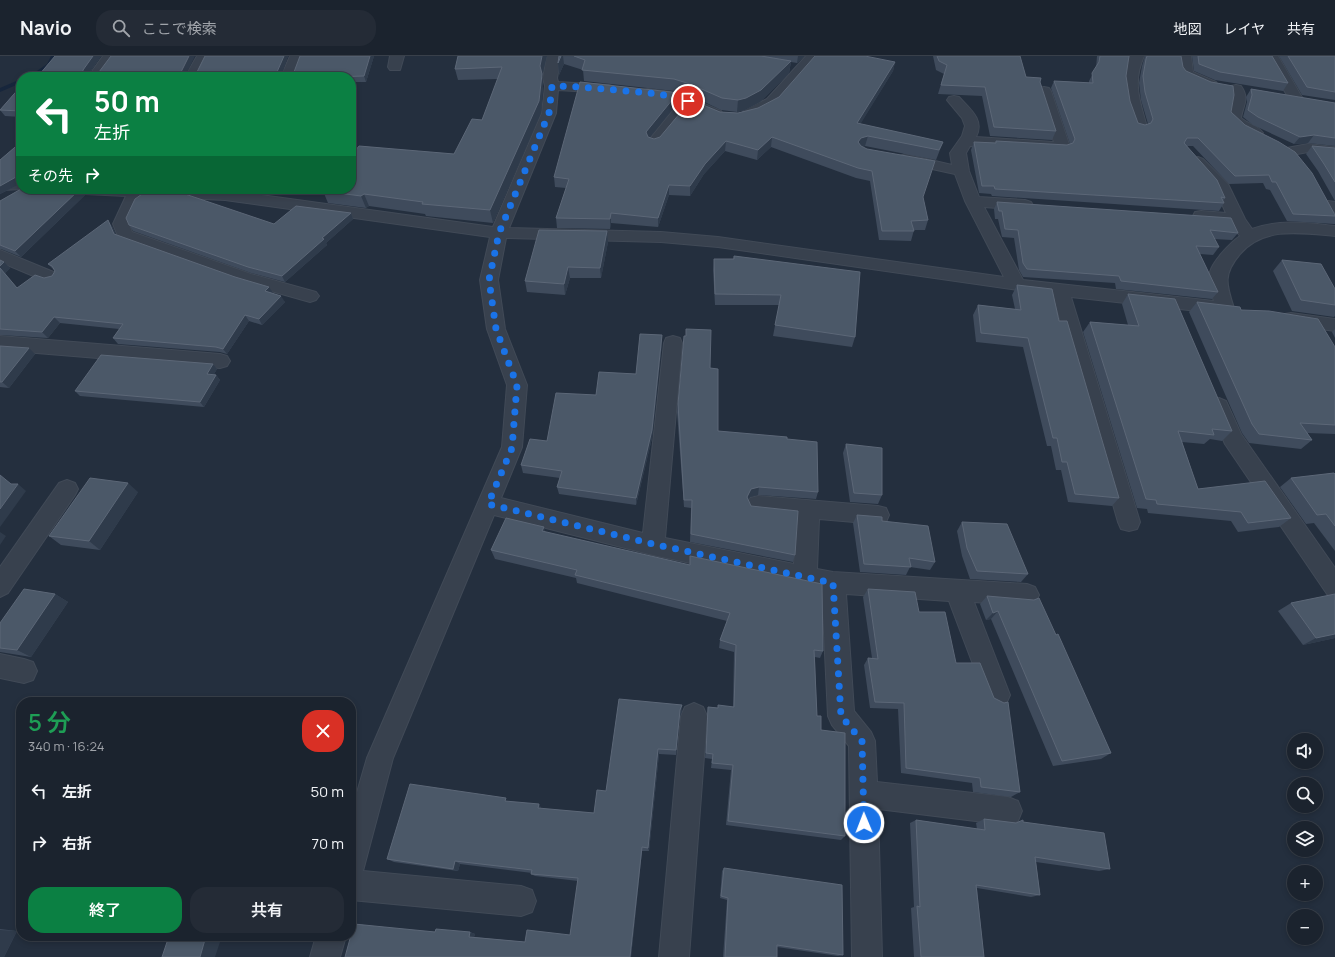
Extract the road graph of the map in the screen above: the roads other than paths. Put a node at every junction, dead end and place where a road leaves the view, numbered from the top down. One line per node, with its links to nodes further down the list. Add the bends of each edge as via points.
1 (110, 56): 11 (street)
2 (204, 56): 12 (street)
3 (297, 56): 13 (street)
4 (554, 56): 14 (street, via 550,78)
5 (812, 56): 10 (street)
6 (1137, 56): 25 (street, via 1131,68 1130,90)
7 (1183, 56): 15 (street, via 1187,74 1212,86)
8 (1271, 56): 21 (street)
9 (785, 67): 10 (street)
10 (800, 70): 23 (street, via 772,102 751,113 732,117 720,116)
11 (99, 72)
12 (195, 72)
13 (290, 72)
14 (552, 86): 16 (street); 44 (street, via 549,113)
15 (1236, 89): 19 (street); 29 (street, via 1239,102 1234,119 1242,126)
16 (621, 91)
17 (1044, 91): 26 (street, via 1063,147)
18 (635, 92): 23 (street, via 674,96)
19 (1251, 92)
20 (1281, 97): 21 (street)
21 (1296, 99): 24 (street)
22 (954, 100): 26 (street, via 973,123 973,130)
23 (688, 101): 27 (street)
24 (1312, 102)
25 (1140, 127)
26 (966, 141): 33 (street, via 958,153)
27 (654, 143)
28 (1188, 150): 42 (street, via 1222,187)
29 (1292, 151): 30 (street, via 1308,148); 32 (street)
30 (1335, 151)
31 (888, 156): 33 (street)
32 (1303, 162)
33 (961, 171): 39 (street)
34 (16, 187): 36 (street)
35 (16, 190): 36 (street)
36 (3, 192)
37 (135, 194): 50 (street, via 122,224 125,235 245,278)
38 (195, 194): 44 (street, via 225,195)
39 (973, 201): 40 (street); 48 (street)
40 (1043, 206)
41 (1183, 215): 42 (street)
42 (1237, 219): 45 (street)
43 (1335, 231): 45 (street, via 1286,228 1264,230)
44 (499, 233): 48 (street, via 661,237 711,242); 62 (street, via 489,280 496,329 517,385 512,448)
45 (1249, 236): 51 (street, via 1233,251 1219,271 1220,293 1232,309)
46 (0, 256): 47 (street)
47 (50, 277)
48 (1017, 285): 49 (street)
49 (1060, 290): 51 (street); 66 (street)
50 (310, 296)
51 (1175, 302): 53 (street)
52 (1278, 317): 54 (street)
53 (1184, 323)
54 (1315, 323): 55 (street); 56 (street)
55 (1335, 325)
56 (1327, 342)
57 (0, 343): 59 (street)
58 (673, 343): 67 (street)
59 (220, 361)
60 (1211, 388): 71 (street, via 1232,438)
61 (67, 489): 70 (street)
62 (488, 504): 67 (street); 80 (street, via 380,758)
63 (758, 505): 64 (street)
64 (808, 509): 65 (street); 68 (street)
65 (878, 515)
66 (1129, 522)
67 (653, 544): 68 (street)
68 (805, 577): 69 (street)
69 (833, 583): 72 (street); 78 (street, via 841,716 862,741)
70 (0, 586)
71 (1335, 587)
72 (958, 592): 73 (street); 76 (street)
73 (1027, 595)
74 (0, 666): 75 (street)
75 (24, 671)
76 (997, 695)
77 (694, 716): 85 (street)
78 (864, 794): 79 (street); 86 (street)
79 (1008, 811)
80 (356, 847)
81 (356, 886): 82 (street)
82 (521, 902)
83 (330, 941): 84 (street)
84 (325, 957)
85 (674, 957)
86 (868, 957)

